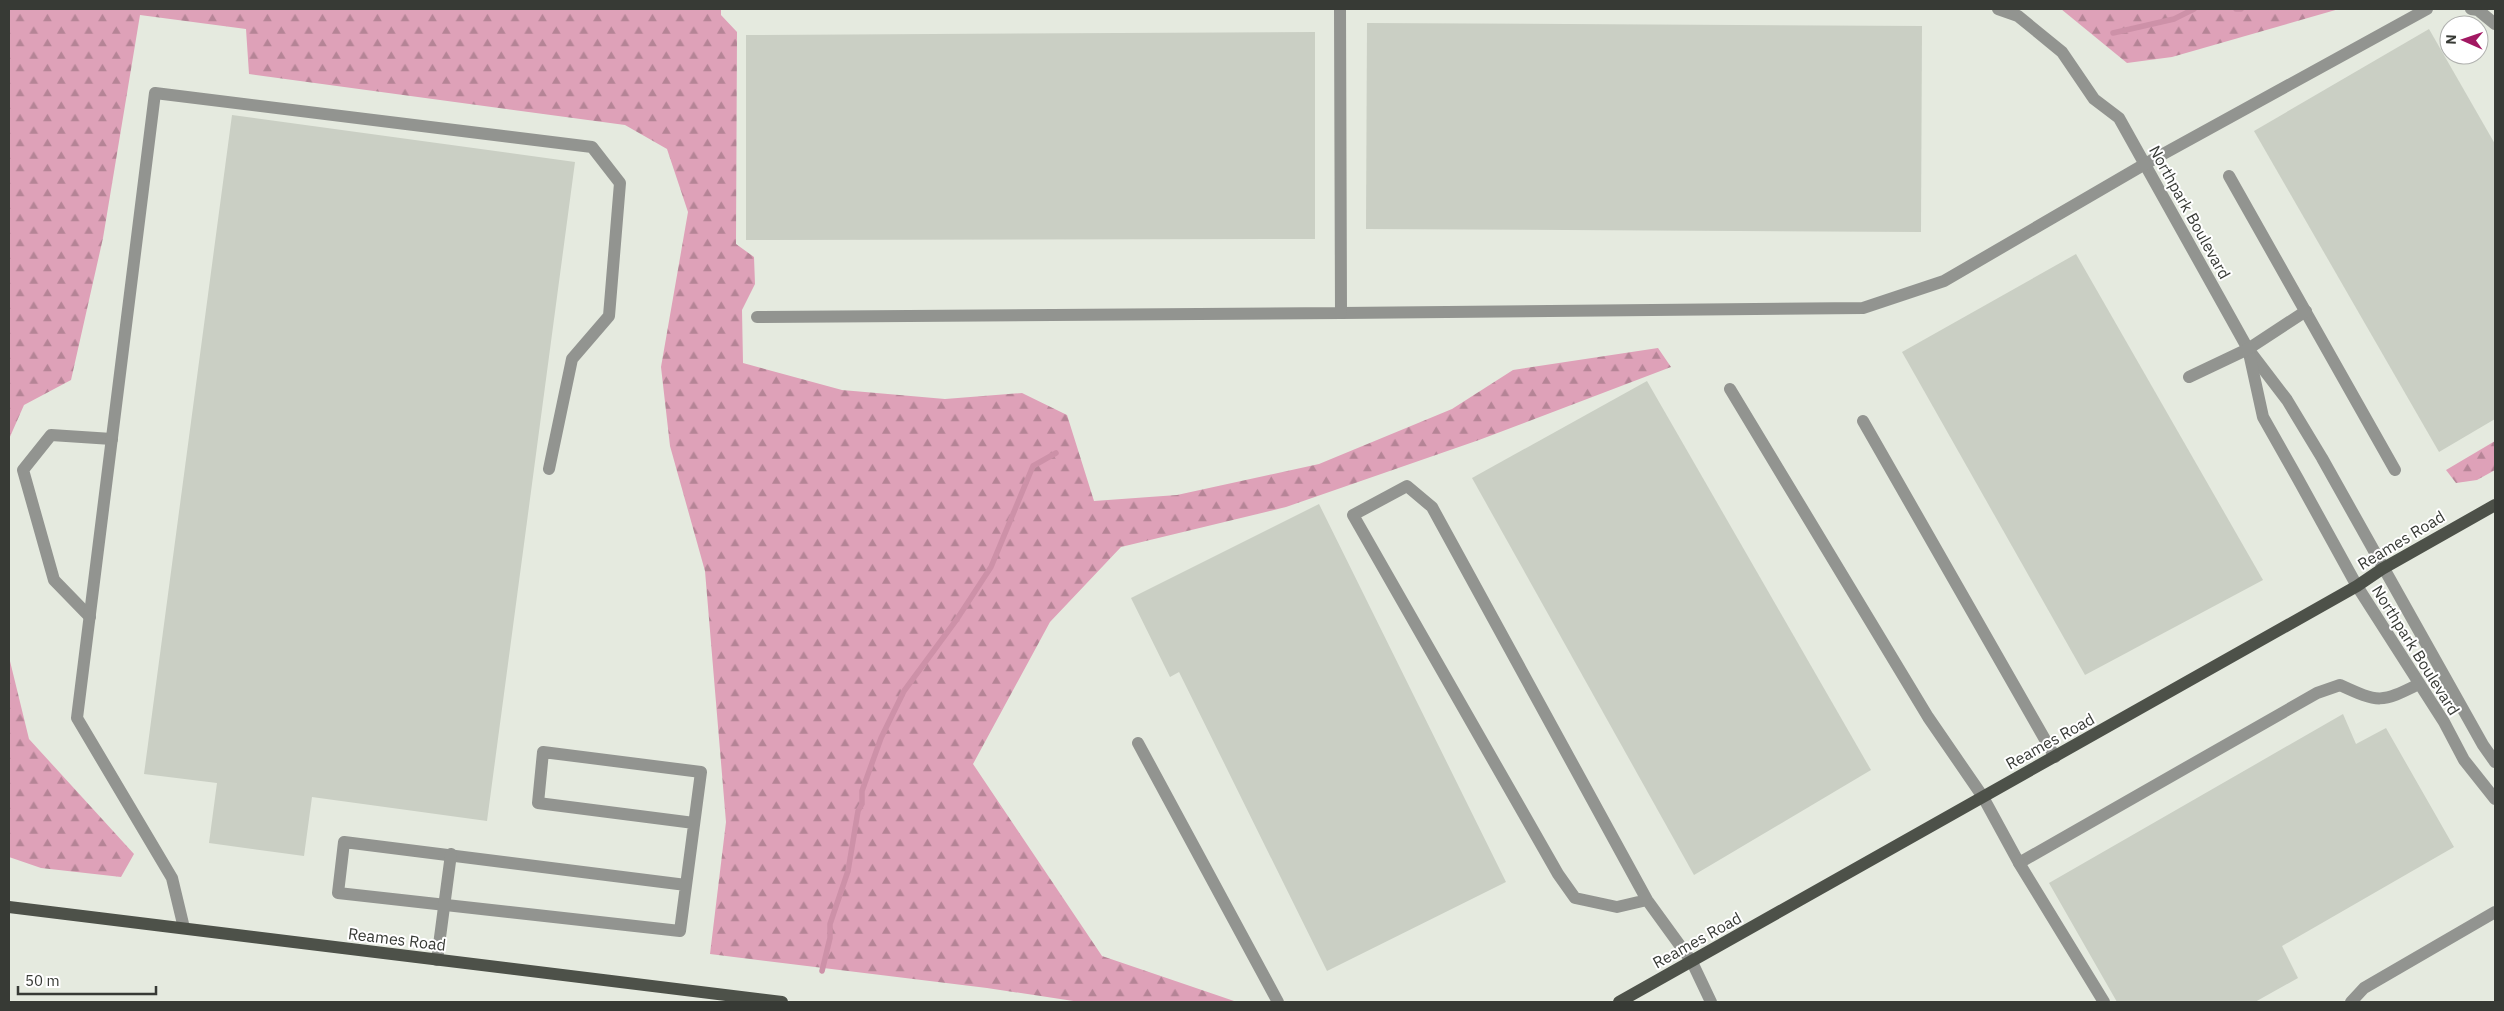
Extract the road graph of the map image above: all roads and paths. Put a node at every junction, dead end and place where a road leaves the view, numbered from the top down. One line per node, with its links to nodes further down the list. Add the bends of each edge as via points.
1 (1340, 9): 9 (street)
2 (1998, 9): 6 (street, Northpark Boulevard, via 2018,16 2062,52 2094,99 2119,118)
3 (2427, 9): 6 (street)
4 (2471, 9): 5 (street, via 2478,10)
5 (2495, 24)
6 (2145, 164): 9 (street, via 1944,281 1863,308); 11 (street, Northpark Boulevard)
7 (2230, 176): 8 (street)
8 (2306, 311): 11 (street); 17 (street)
9 (1341, 313): 10 (street)
10 (756, 317)
11 (2248, 349): 12 (street); 19 (street, Northpark Boulevard, via 2287,400); 20 (street, Northpark Boulevard, via 2263,417)
12 (2189, 377)
13 (1730, 390): 26 (street, via 1928,716)
14 (1863, 421): 24 (street)
15 (112, 439): 16 (street, via 155,93 592,147 620,183 608,316 572,359); 21 (street); 21 (street, via 51,435 23,470 54,580)
16 (549, 469)
17 (2395, 470)
18 (2495, 505): 19 (main road, Reames Road)
19 (2382, 569): 20 (main road, Reames Road); 25 (street, Northpark Boulevard)
20 (2357, 586): 22 (street, Northpark Boulevard); 24 (main road, Reames Road)
21 (90, 617): 36 (street, via 77,718 172,878)
22 (2419, 684): 27 (street, Northpark Boulevard, via 2464,760); 30 (street, via 2392,698 2372,700 2340,685 2317,693)
23 (1138, 743): 40 (street)
24 (2055, 756): 26 (main road, Reames Road)
25 (2495, 762)
26 (1983, 797): 30 (street); 38 (main road, Reames Road)
27 (2495, 799)
28 (694, 823): 28 (street, via 701,772 543,752 538,803); 31 (street)
29 (452, 854): 31 (street); 33 (street); 33 (street, via 344,842 338,893)
30 (2019, 863): 43 (street)
31 (686, 884): 33 (street, via 680,931)
32 (1646, 900): 32 (street, via 1432,507 1407,486 1353,515 1558,874 1575,898 1617,907); 38 (street)
33 (444, 903): 37 (street)
34 (9, 906): 36 (main road, Reames Road)
35 (2495, 912): 44 (street, via 2364,988)
36 (184, 928): 37 (main road, Reames Road)
37 (437, 960): 39 (main road, Reames Road)
38 (1692, 962): 41 (main road, Reames Road); 42 (street)
39 (782, 1002)
40 (1278, 1002)
41 (1619, 1002)
42 (1711, 1002)
43 (2104, 1002)
44 (2351, 1002)

